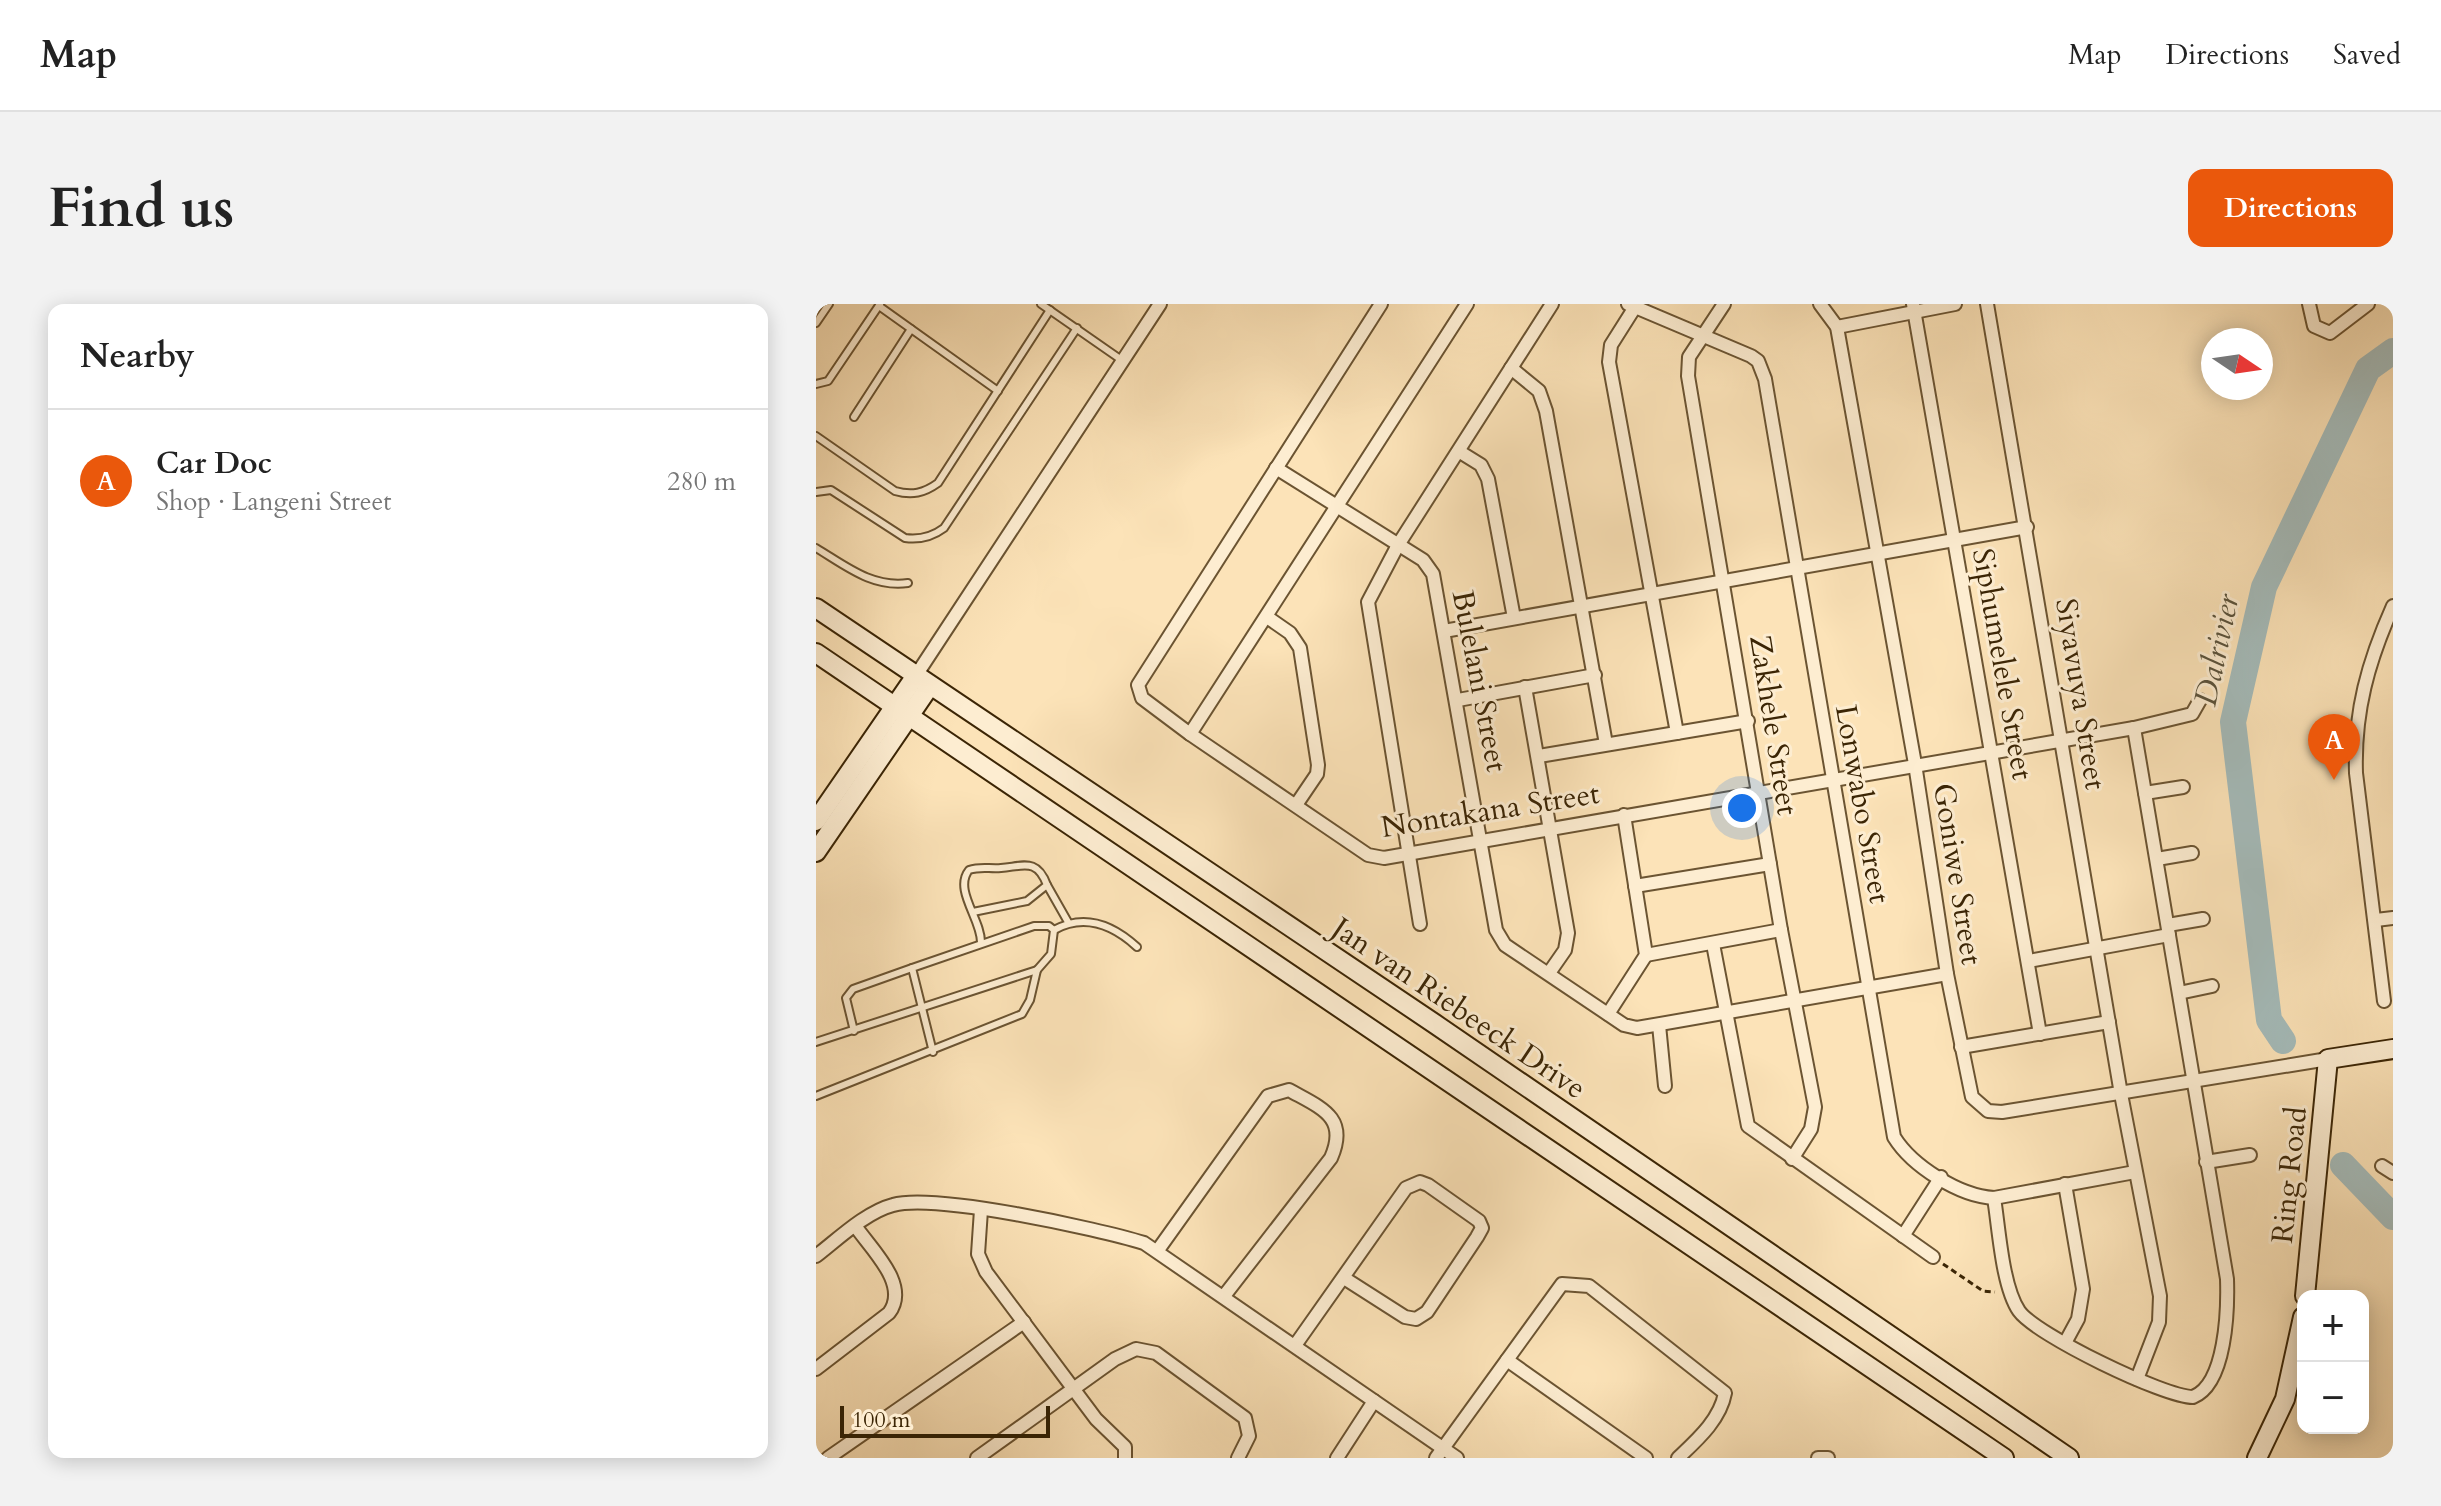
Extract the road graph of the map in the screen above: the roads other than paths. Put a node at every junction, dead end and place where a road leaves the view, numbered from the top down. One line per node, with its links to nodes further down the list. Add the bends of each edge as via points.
1 (829, 304): 17 (lane)
2 (1041, 304): 16 (lane)
3 (1160, 304): 22 (street)
4 (1381, 304): 29 (street, Nontakana Street)
5 (1467, 304): 31 (street)
6 (1552, 304): 23 (street)
7 (1724, 304): 21 (street, Zakhele Street)
8 (1820, 304): 18 (street, Goniwe Street)
9 (1955, 304): 15 (street)
10 (1987, 304): 32 (street, Siyavuya Street)
11 (2309, 304): 12 (street, via 2314,326 2330,333)
12 (2368, 304)
13 (879, 305): 20 (lane); 24 (lane, via 828,381)
14 (1631, 306): 21 (street, Lonwabo Street); 40 (street, via 1611,345 1609,362)
15 (1914, 308): 18 (street); 33 (street, Siphumelele Street)
16 (1050, 310): 19 (lane); 25 (lane)
17 (816, 323)
18 (1837, 327): 36 (street, Goniwe Street)
19 (1077, 328): 22 (lane); 30 (lane, via 936,534 905,538 831,490)
20 (911, 329): 25 (lane); 26 (lane)
21 (1703, 336): 37 (street, Lonwabo Street, via 1751,356 1762,369); 38 (street, Zakhele Street, via 1689,357 1688,376)
22 (1123, 361): 49 (street, via 931,653)
23 (1511, 368): 28 (street); 41 (street, via 1533,384 1543,400)
24 (816, 384)
25 (998, 391): 27 (lane, via 938,483 919,493 895,491)
26 (854, 417)
27 (816, 436)
28 (1460, 452): 34 (street); 45 (street, via 1481,465 1488,479)
29 (1276, 468): 31 (street, Bulelani Street); 57 (street, Nontakana Street, via 1140,677 1142,698)
30 (816, 492)
31 (1339, 506): 34 (street, Bulelani Street); 44 (street)
32 (2027, 527): 33 (street); 58 (street, Siyavuya Street)
33 (1955, 540): 36 (street); 60 (street, Siphumelele Street)
34 (1398, 545): 46 (street, Bulelani Street, via 1429,567); 73 (street, via 1368,602)
35 (816, 548): 39 (lane, via 865,578)
36 (1876, 555): 37 (street); 62 (street, Goniwe Street)
37 (1798, 569): 38 (street); 63 (street, Lonwabo Street)
38 (1725, 581): 40 (street); 54 (street, Zakhele Street)
39 (908, 583)
40 (1653, 593): 41 (street); 56 (street)
41 (1584, 606): 45 (street); 48 (street)
42 (2393, 606): 82 (street, via 2366,673 2355,739)
43 (816, 608): 49 (main road, Jan van Riebeeck Drive)
44 (1267, 617): 57 (street); 67 (street, via 1290,633 1300,648 1318,765)
45 (1514, 618): 46 (street)
46 (1444, 631): 51 (street, Bulelani Street)
47 (816, 653): 53 (main road)
48 (1595, 675): 50 (street); 59 (street)
49 (922, 682): 53 (main road); 156 (main road, Jan van Riebeeck Drive, via 1435,1024)
50 (1525, 687): 51 (street); 61 (street)
51 (1458, 700): 71 (street, Bulelani Street)
52 (2200, 700): 55 (street, Nontakana Street, via 2192,714)
53 (902, 713): 69 (main road); 72 (main road); 155 (main road)
54 (1748, 721): 56 (street); 65 (street, Zakhele Street)
55 (2134, 728): 58 (street, Nontakana Street); 66 (street)
56 (1677, 733): 59 (street)
57 (1190, 734): 67 (street, Nontakana Street)
58 (2062, 741): 60 (street, Nontakana Street); 91 (street, Siyavuya Street)
59 (1606, 744): 61 (street)
60 (1992, 752): 62 (street, Nontakana Street); 93 (street, Siphumelele Street)
61 (1539, 756): 70 (street)
62 (1915, 764): 63 (street, Nontakana Street); 97 (street, Goniwe Street)
63 (1833, 781): 65 (street, Nontakana Street); 99 (street, Lonwabo Street)
64 (2183, 787): 66 (street)
65 (1759, 793): 68 (street, Nontakana Street); 76 (street, Zakhele Street)
66 (2145, 793): 75 (street)
67 (1296, 805): 73 (street, Nontakana Street, via 1368,855)
68 (1624, 815): 70 (street, Nontakana Street); 78 (street)
69 (816, 821)
70 (1552, 827): 71 (street, Nontakana Street); 96 (street, via 1568,933 1565,950)
71 (1483, 839): 73 (street, Nontakana Street); 96 (street, Bulelani Street, via 1500,939)
72 (816, 852)
73 (1410, 853): 84 (street)
74 (2192, 853): 75 (street)
75 (2157, 859): 87 (street)
76 (1770, 864): 78 (street); 86 (street, Zakhele Street)
77 (1047, 885): 79 (lane, via 1027,901); 79 (lane, via 1035,866 1023,862 969,870 963,886); 83 (lane)
78 (1635, 886): 92 (street)
79 (973, 912): 88 (lane, via 982,927)
80 (2393, 918): 82 (street)
81 (2203, 919): 87 (street)
82 (2376, 920): 101 (street)
83 (1068, 922): 85 (lane); 90 (lane, via 1098,923 1121,932)
84 (1420, 924)
85 (1054, 930): 88 (lane, via 1034,926); 95 (lane, via 1051,954)
86 (1781, 930): 89 (street); 102 (street, Zakhele Street)
87 (2168, 930): 91 (street); 100 (street)
88 (981, 943): 94 (lane)
89 (1713, 944): 92 (street); 105 (street)
90 (1137, 947)
91 (2097, 949): 93 (street); 106 (street, Siyavuya Street)
92 (1646, 955): 104 (street)
93 (2029, 961): 109 (street, Siphumelele Street)
94 (912, 968): 103 (lane); 108 (lane, via 853,989 846,998)
95 (1037, 970): 103 (lane); 113 (lane, via 1022,1014)
96 (1549, 973): 104 (street, Bulelani Street)
97 (1947, 974): 99 (street, Bulelani Street); 111 (street, Goniwe Street)
98 (2212, 986): 100 (street)
99 (1868, 989): 102 (street, Bulelani Street); 123 (street, Lonwabo Street, via 1894,1137 1908,1155)
100 (2179, 993): 115 (street)
101 (2384, 1001)
102 (1795, 1003): 105 (street, Bulelani Street); 120 (street, Zakhele Street, via 1815,1114)
103 (922, 1009): 108 (lane); 113 (lane)
104 (1608, 1014): 107 (street, Bulelani Street, via 1629,1027)
105 (1725, 1014): 107 (street, Bulelani Street); 120 (street, via 1748,1126)
106 (2109, 1022): 109 (street); 117 (street, Siyavuya Street)
107 (1659, 1025): 116 (street)
108 (854, 1031): 110 (lane)
109 (2040, 1034): 111 (street)
110 (816, 1042)
111 (1961, 1047): 117 (street, Goniwe Street, via 1972,1097 1988,1111)
112 (2393, 1049): 114 (main road)
113 (933, 1052): 118 (lane)
114 (2328, 1059): 115 (street, Goniwe Street); 133 (main road, Ring Road)
115 (2193, 1082): 117 (street, Goniwe Street); 121 (street)
116 (1665, 1086)
117 (2121, 1094): 122 (street, Siyavuya Street)
118 (816, 1096)
119 (2250, 1155): 121 (street)
120 (1792, 1159): 128 (street)
121 (2206, 1162): 141 (street, via 2227,1294 2215,1374 2193,1397)
122 (2135, 1172): 124 (street, Lonwabo Street); 141 (street, Siyavuya Street, via 2161,1308)
123 (1941, 1177): 125 (street, Lonwabo Street, via 1970,1194); 128 (street)
124 (2065, 1184): 125 (street, Lonwabo Street); 136 (street, via 2083,1289 2082,1305)
125 (1994, 1198): 136 (street, via 2019,1310)
126 (981, 1210): 127 (street, via 905,1203 881,1209); 129 (street, via 1113,1234); 135 (street, via 981,1262)
127 (856, 1227): 130 (street); 140 (street, via 897,1294 893,1308)
128 (1903, 1236): 131 (street)
129 (1158, 1250): 134 (street); 134 (street, via 1268,1096 1289,1090 1323,1110 1337,1125 1340,1139 1331,1158)
130 (816, 1256)
131 (1933, 1257)
132 (1344, 1278): 132 (street, via 1406,1188 1420,1182 1482,1228 1427,1312 1416,1319); 137 (street)
133 (2306, 1290)
134 (1224, 1296): 137 (street)
135 (1024, 1322): 142 (street); 145 (street)
136 (2065, 1343): 141 (street)
137 (1296, 1344): 143 (street)
138 (2297, 1344): 157 (main road, via 2285,1399)
139 (1507, 1360): 144 (street); 151 (street); 152 (street, via 1562,1284 1589,1286 1725,1393 1711,1425)
140 (816, 1369)
141 (2137, 1379)
142 (1075, 1388): 146 (street); 147 (street, via 1096,1419 1125,1447); 148 (street, via 1127,1352 1156,1353 1245,1418 1249,1436)
143 (1374, 1401): 144 (street); 149 (street)
144 (1439, 1453): 150 (street)
145 (828, 1458)
146 (977, 1458)
147 (1125, 1458)
148 (1238, 1458)
149 (1337, 1458)
150 (1457, 1458)
151 (1646, 1458)
152 (1678, 1458)
153 (1818, 1458): 154 (street)
154 (1828, 1458)
155 (2004, 1458)
156 (2069, 1458)
157 (2257, 1458)

